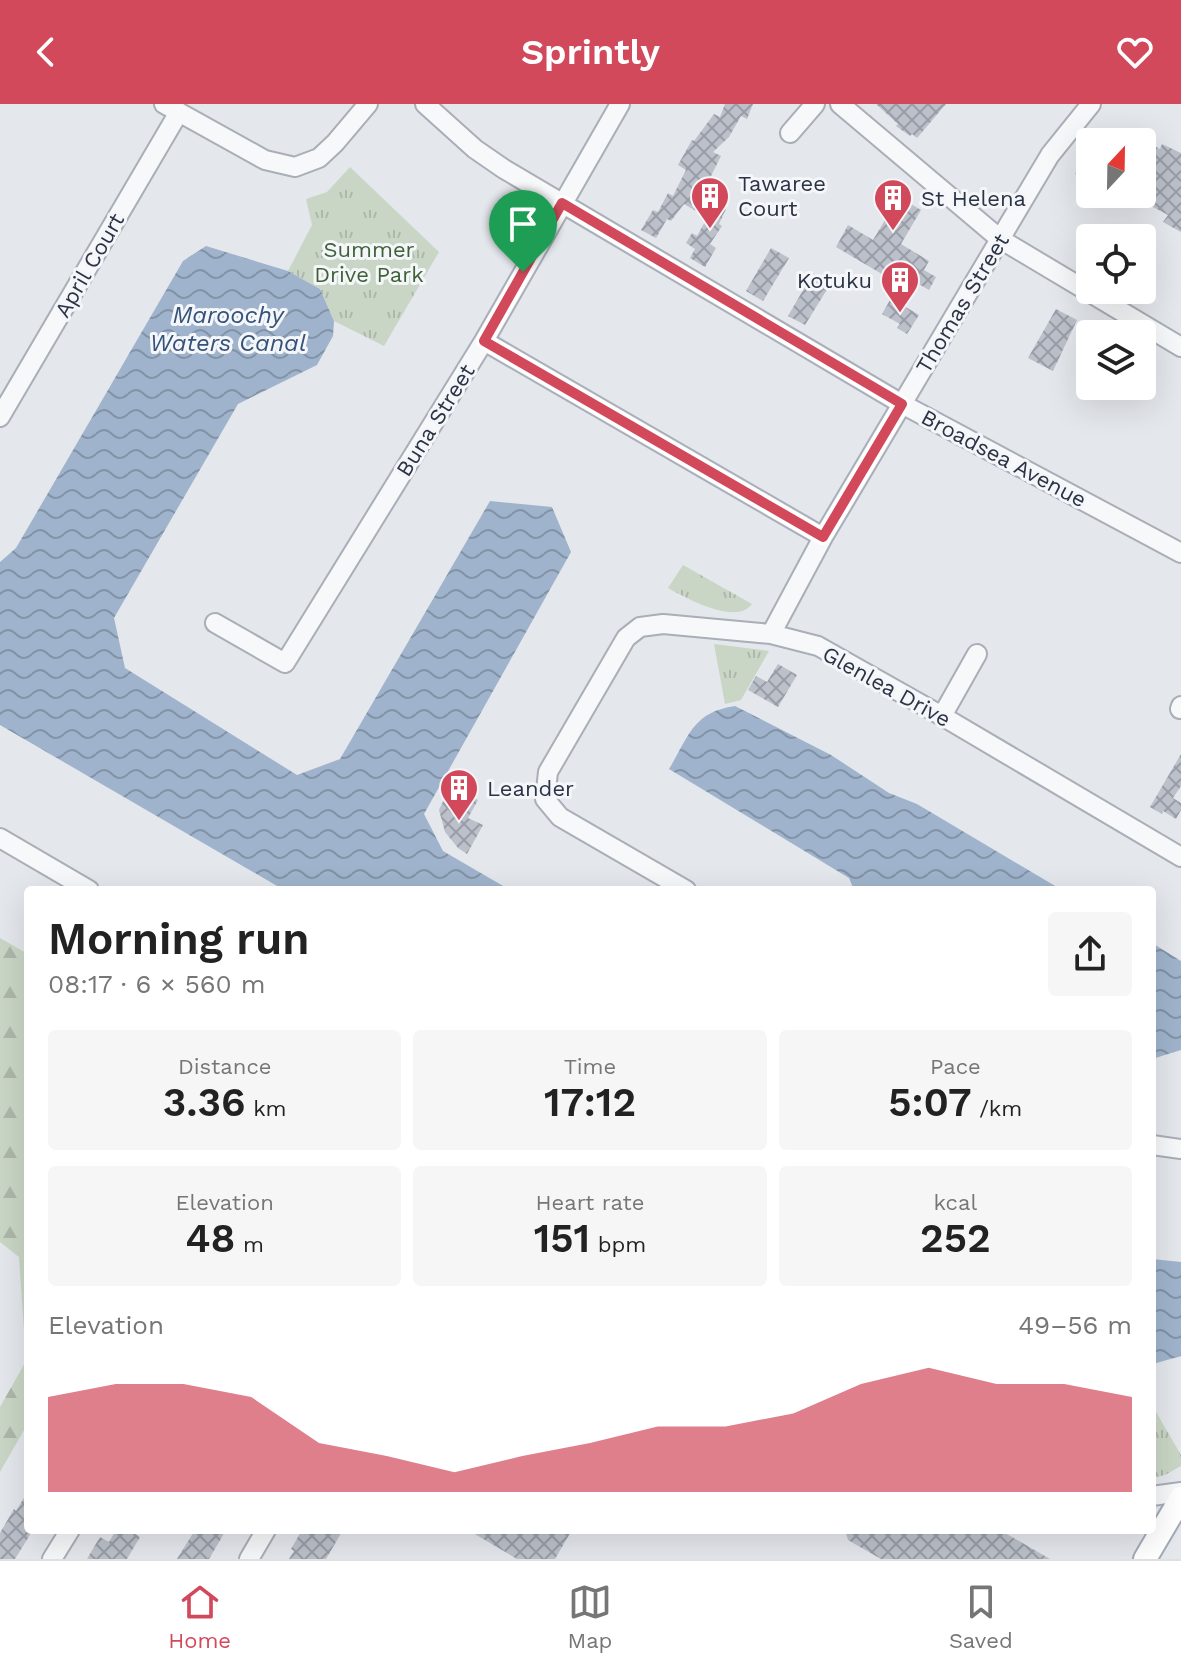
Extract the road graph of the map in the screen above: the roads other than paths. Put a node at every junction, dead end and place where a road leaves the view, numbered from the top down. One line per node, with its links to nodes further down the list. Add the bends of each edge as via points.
1 (368, 104): 7 (street, via 319,158 295,167 265,160)
2 (425, 104): 9 (street, Broadsea Avenue, via 475,149)
3 (620, 104): 9 (street, Buna Street)
4 (815, 104): 8 (street)
5 (840, 104): 10 (street)
6 (1091, 104): 10 (street, Thomas Street, via 1050,155)
7 (171, 108): 14 (street, April Court)
8 (790, 133)
9 (562, 203): 11 (street, Buna Street); 13 (street, Broadsea Avenue)
10 (1000, 239): 12 (street); 13 (street, Thomas Street)
11 (484, 341): 15 (street); 17 (street, Buna Street, via 285,663)
12 (1181, 347)
13 (902, 404): 15 (street, Thomas Street); 16 (street, Broadsea Avenue)
14 (0, 417)
15 (823, 537): 18 (street, Thomas Street)
16 (1181, 553)
17 (215, 623)
18 (771, 634): 20 (street, Glenlea Drive, via 818,646); 24 (street, Glenlea Drive, via 663,624 640,627 626,638 548,772 545,799 560,817)
19 (977, 654): 20 (street)
20 (942, 716): 22 (street, Glenlea Drive)
21 (0, 838): 23 (street)
22 (1181, 857)
23 (82, 886)
24 (679, 886)
25 (1156, 1146): 26 (street)
26 (1181, 1149)
27 (1181, 1495): 28 (street); 29 (main road)
28 (1156, 1496)
29 (1160, 1515)
30 (68, 1534): 33 (street)
31 (264, 1534): 34 (street)
32 (1154, 1534): 35 (main road)
33 (52, 1559)
34 (249, 1559)
35 (1145, 1559)

